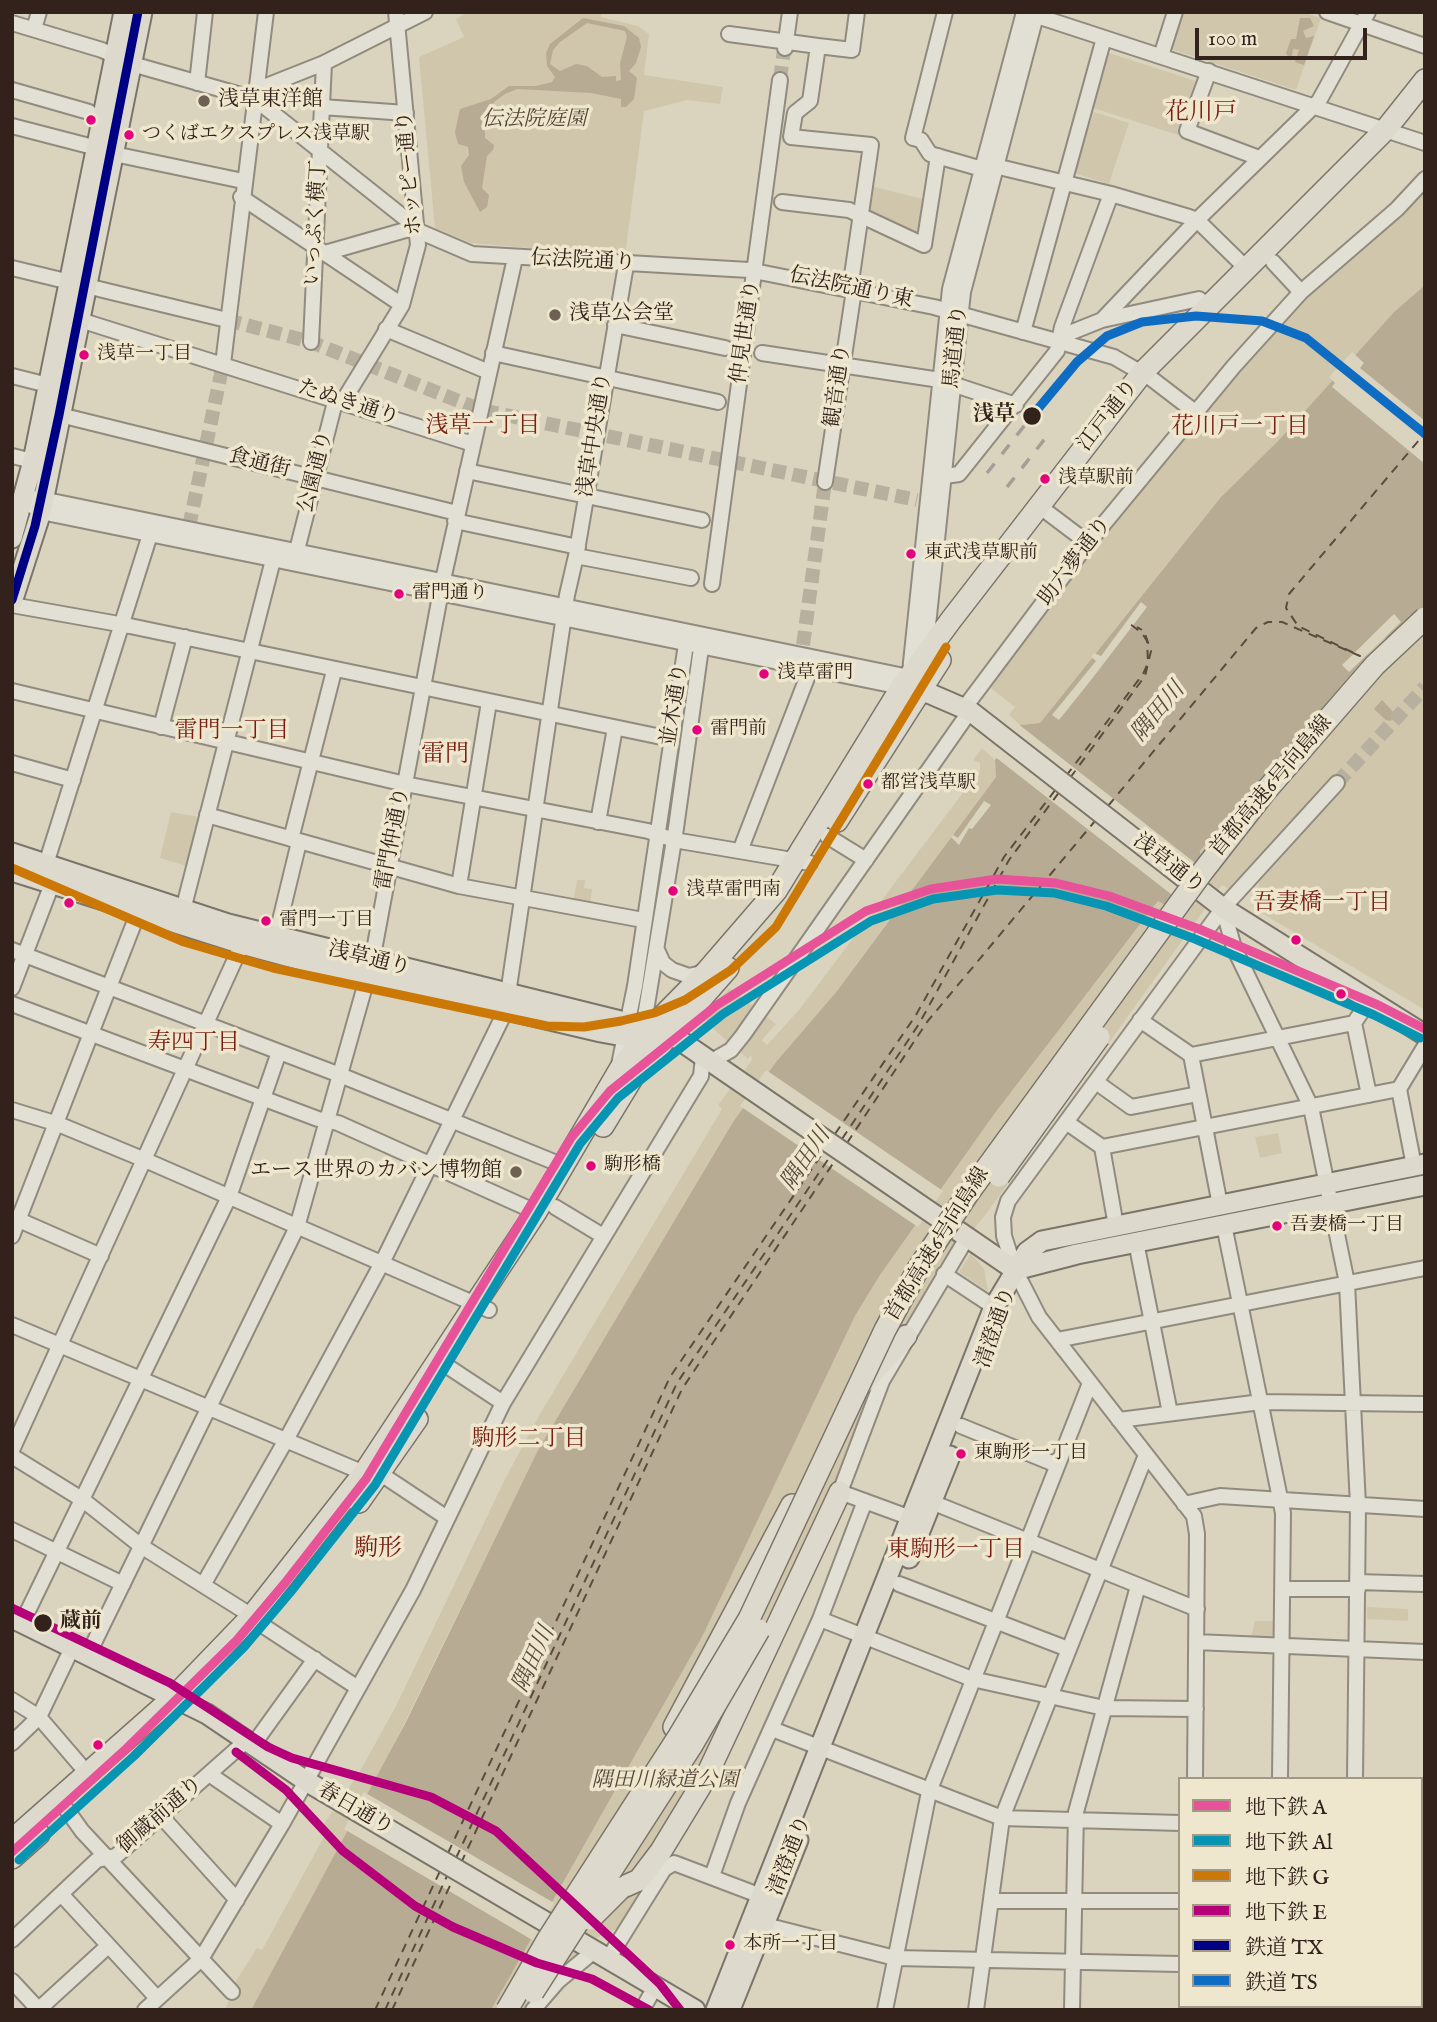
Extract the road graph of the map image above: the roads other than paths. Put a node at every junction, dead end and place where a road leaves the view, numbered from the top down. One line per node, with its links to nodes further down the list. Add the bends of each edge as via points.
1 (39, 12): 17 (street)
2 (124, 12): 24 (main road)
3 (142, 12): 24 (main road)
4 (205, 12): 29 (street)
5 (265, 12): 31 (street)
6 (396, 12): 16 (street, ホッピー通り)
7 (425, 12): 16 (street)
8 (790, 12): 20 (street)
9 (857, 12): 21 (street, via 852,50)
10 (945, 12): 42 (street, via 913,138)
11 (1175, 12): 23 (street)
12 (1327, 12): 14 (street)
13 (1031, 13): 19 (street); 44 (street, 馬道通り)
14 (1364, 18): 22 (street); 33 (street)
15 (12, 23): 17 (street)
16 (398, 27): 25 (street); 36 (street, ホッピー通り)
17 (34, 29): 24 (street)
18 (729, 34): 20 (street)
19 (1104, 38): 23 (street); 47 (street)
20 (785, 45): 21 (street)
21 (818, 46): 51 (street, 観音通り, via 810,101 795,113 791,137 871,145)
22 (1425, 46)
23 (1161, 56): 26 (street)
24 (124, 61): 29 (street); 40 (main road)
25 (324, 63): 31 (street); 34 (street, いっぷく横丁)
26 (1209, 71): 33 (street); 43 (street, via 1187,131)
27 (780, 80): 60 (street, 仲見世通り)
28 (1425, 80): 38 (highway, 江戸通り)
29 (197, 83): 31 (street)
30 (12, 90): 35 (street)
31 (256, 95): 41 (street, 伝法院通り); 46 (street)
32 (1425, 101): 38 (highway, 江戸通り)
33 (1314, 105): 38 (street); 43 (street)
34 (323, 107): 36 (street); 41 (street, いっぷく横丁)
35 (89, 112)
36 (406, 113): 53 (street, ホッピー通り)
37 (12, 126): 40 (street)
38 (1393, 131): 39 (street); 56 (highway, 江戸通り); 59 (highway, 江戸通り)
39 (1425, 143)
40 (106, 151): 46 (street); 61 (main road)
41 (321, 155): 53 (street, 伝法院通り); 54 (street, いっぷく横丁)
42 (938, 156): 44 (street); 51 (street, via 924,245)
43 (1259, 158): 52 (street)
44 (988, 168): 47 (street); 66 (street, 馬道通り)
45 (1425, 179): 63 (street, 助六夢通り)
46 (243, 181): 49 (street)
47 (1064, 182): 48 (street); 72 (street)
48 (1111, 194): 52 (street); 74 (street)
49 (241, 197): 54 (street); 68 (street)
50 (782, 202): 51 (street)
51 (861, 215): 62 (street, 観音通り)
52 (1197, 220): 59 (street); 69 (street)
53 (416, 229): 54 (street); 55 (street, 伝法院通り, via 472,254); 64 (street, ホッピー通り, via 418,246)
54 (321, 250): 64 (street); 73 (street, いっぷく横丁)
55 (515, 258): 57 (street, 伝法院通り); 76 (street, 雷門仲通り)
56 (1273, 262): 63 (street); 83 (highway, 江戸通り)
57 (626, 265): 60 (street, 伝法院通り); 70 (street, 浅草中央通り)
58 (12, 268): 61 (street)
59 (1247, 270): 65 (highway, 江戸通り)
60 (755, 271): 62 (street, 伝法院通り東); 113 (street, 仲見世通り)
61 (78, 284): 67 (main road); 68 (street); 86 (main road)
62 (851, 289): 66 (street, 伝法院通り東); 80 (street, 観音通り)
63 (1301, 292): 90 (street, 助六夢通り)
64 (402, 304): 71 (street, ホッピー通り)
65 (1209, 307): 69 (street, via 1199,299); 83 (highway, 江戸通り)
66 (953, 314): 72 (street, 伝法院通り東); 85 (street, 馬道通り)
67 (80, 320): 79 (street, たぬき通り); 91 (main road)
68 (228, 320): 79 (street)
69 (1102, 320): 74 (street)
70 (615, 326): 75 (street); 84 (street, 浅草中央通り)
71 (386, 329): 78 (street, ホッピー通り); 81 (street)
72 (1023, 332): 74 (street, 伝法院通り東)
73 (311, 342)
74 (1059, 342): 83 (street, 伝法院通り東, via 1114,358); 89 (street)
75 (725, 348)
76 (493, 353): 81 (street, 雷門仲通り); 84 (street)
77 (762, 353): 80 (street)
78 (365, 363): 87 (street, 公園通り)
79 (222, 364): 87 (street, たぬき通り)
80 (843, 364): 85 (street); 98 (street, 観音通り)
81 (489, 372): 92 (street, 雷門仲通り)
82 (12, 376): 86 (street)
83 (1147, 376): 90 (street, 伝法院通り東); 102 (highway, 江戸通り)
84 (605, 379): 88 (street); 99 (street, 浅草中央通り)
85 (946, 382): 89 (street); 96 (street, 馬道通り); 127 (street, 馬道通り)
86 (48, 385): 94 (main road)
87 (340, 402): 92 (street, たぬき通り); 97 (street, 公園通り, via 334,406)
88 (718, 402)
89 (1016, 405): 96 (street, via 959,474)
90 (1195, 412): 108 (street, 助六夢通り)
91 (60, 415): 97 (street, 食通街); 101 (main road)
92 (473, 444): 95 (street, 雷門仲通り)
93 (12, 456): 94 (street)
94 (33, 461): 100 (main road)
95 (467, 471): 99 (street); 103 (street, 雷門仲通り)
96 (945, 476): 124 (street, 馬道通り)
97 (315, 478): 103 (street, 食通街); 109 (street, 公園通り)
98 (825, 482)
99 (586, 496): 104 (street); 110 (street, 浅草中央通り)
100 (23, 499): 101 (street); 105 (street); 107 (main road)
101 (43, 505): 106 (street); 115 (main road)
102 (1044, 510): 108 (street); 124 (highway, 江戸通り); 127 (highway, 江戸通り)
103 (456, 517): 110 (street, 食通街); 114 (street, 雷門仲通り)
104 (702, 520)
105 (12, 526)
106 (152, 527): 109 (street); 111 (street); 118 (street)
107 (12, 538)
108 (1088, 543): 131 (street, 助六夢通り)
109 (297, 550): 114 (street)
110 (577, 551): 112 (street, 食通街); 116 (street, 浅草中央通り)
111 (273, 560): 114 (street); 123 (street)
112 (691, 578)
113 (712, 584)
114 (441, 587): 116 (street); 128 (street, 雷門仲通り)
115 (12, 604): 118 (street)
116 (566, 613): 121 (street); 122 (street); 133 (street, 浅草中央通り)
117 (1425, 618): 312 (highway, 首都高速6号向島線, bridge, via 1375,665 1264,793 967,1195 885,1330 754,1610)
118 (122, 625): 119 (street); 132 (street)
119 (185, 637): 123 (street); 134 (street)
120 (1425, 637): 332 (highway, 首都高速6号向島線, bridge, via 1363,701 1221,870 978,1204 897,1337 762,1626 692,1745)
121 (699, 640): 122 (street); 125 (street); 127 (street); 149 (street, 並木通り)
122 (685, 644): 136 (street, 並木通り)
123 (250, 652): 126 (street); 137 (street)
124 (924, 656): 127 (highway, 江戸通り)
125 (810, 670): 127 (street); 151 (street)
126 (334, 671): 128 (street); 138 (street)
127 (910, 685): 131 (main road, 浅草通り); 148 (highway, 江戸通り); 154 (highway, 江戸通り)
128 (422, 689): 130 (street); 142 (street, 雷門仲通り)
129 (12, 691): 132 (street)
130 (489, 702): 133 (street); 143 (street)
131 (967, 709): 153 (street, 助六夢通り); 161 (main road, 浅草通り)
132 (95, 711): 134 (street); 140 (street)
133 (551, 715): 135 (street); 144 (street, 浅草中央通り)
134 (162, 727): 137 (street)
135 (615, 728): 136 (street); 146 (street)
136 (671, 739): 147 (street, 並木通り)
137 (228, 741): 138 (street); 145 (street)
138 (313, 761): 142 (street); 150 (street)
139 (12, 763): 140 (street)
140 (73, 780): 155 (street)
141 (1337, 783): 161 (street)
142 (405, 784): 143 (street); 156 (street, 雷門仲通り)
143 (473, 798): 144 (street); 159 (street)
144 (536, 810): 146 (street); 160 (street, 浅草中央通り)
145 (206, 815): 150 (street); 162 (street)
146 (598, 822): 147 (street)
147 (657, 834): 149 (street); 164 (street, 並木通り)
148 (827, 836): 153 (street); 154 (highway, 江戸通り)
149 (674, 840): 151 (street); 168 (street, 並木通り)
150 (295, 841): 156 (street); 165 (street)
151 (740, 851): 154 (street)
152 (12, 853): 155 (main road, 浅草通り)
153 (866, 860): 186 (street, 助六夢通り, via 735,1046)
154 (803, 862): 171 (highway, 江戸通り); 180 (highway, 江戸通り, via 760,932)
155 (46, 864): 162 (main road, 浅草通り)
156 (389, 867): 159 (street); 170 (street, 雷門仲通り)
157 (12, 871): 158 (main road, 浅草通り)
158 (52, 884): 163 (main road, 浅草通り); 167 (street)
159 (459, 886): 160 (street)
160 (522, 898): 164 (street); 175 (street, 浅草中央通り)
161 (1223, 908): 174 (main road, 浅草通り); 177 (street); 183 (street, via 1234,948)
162 (183, 910): 165 (main road, 浅草通り)
163 (138, 912): 166 (main road, 浅草通り); 172 (street)
164 (643, 920): 169 (street, 並木通り)
165 (276, 937): 170 (main road, 浅草通り)
166 (242, 944): 170 (main road, 浅草通り); 179 (street)
167 (19, 952): 172 (street); 173 (street)
168 (656, 957): 169 (street, via 645,972); 171 (street, via 683,975); 180 (street, 並木通り)
169 (638, 963): 180 (street, 並木通り)
170 (370, 969): 175 (main road, 浅草通り); 189 (street, 雷門仲通り)
171 (706, 972): 180 (highway, 江戸通り)
172 (110, 987): 179 (street); 181 (street)
173 (12, 988)
174 (1369, 1001): 178 (street); 182 (main road, 浅草通り)
175 (507, 1002): 180 (main road, 浅草通り); 199 (street, 浅草中央通り)
176 (12, 1004): 181 (street)
177 (1140, 1020): 187 (street); 191 (street)
178 (1354, 1023): 183 (street); 194 (street)
179 (207, 1026): 185 (street); 188 (street)
180 (646, 1032): 186 (main road, 浅草通り); 190 (highway)
181 (91, 1033): 188 (street); 201 (street)
182 (1425, 1035)
183 (1279, 1039): 187 (street); 196 (street)
184 (1425, 1046): 192 (street)
185 (279, 1052): 189 (street); 195 (street)
186 (700, 1055): 217 (main road, 浅草通り); 219 (street, via 701,1076)
187 (1191, 1055): 193 (street)
188 (186, 1070): 195 (street); 204 (street)
189 (340, 1075): 198 (street, 雷門仲通り); 199 (street)
190 (624, 1077): 207 (highway); 212 (highway)
191 (1096, 1082): 193 (street, via 1131,1107); 200 (street)
192 (1399, 1089): 194 (street); 205 (street)
193 (1198, 1094): 202 (street)
194 (1369, 1095): 196 (street)
195 (262, 1099): 198 (street); 210 (street)
196 (1311, 1107): 202 (street); 208 (street)
197 (12, 1110): 201 (street)
198 (327, 1121): 206 (street); 216 (street, 雷門仲通り)
199 (453, 1121): 206 (street, 浅草中央通り); 207 (street)
200 (1066, 1122): 203 (street); 224 (street, via 1004,1209 1004,1236)
201 (58, 1124): 204 (street); 214 (street)
202 (1206, 1127): 203 (street); 213 (street)
203 (1102, 1147): 215 (street)
204 (145, 1160): 210 (street); 221 (street)
205 (1420, 1165): 208 (main road)
206 (431, 1166): 212 (street); 222 (street, 浅草中央通り)
207 (564, 1166): 212 (highway)
208 (1327, 1184): 211 (street); 213 (main road)
209 (1425, 1185): 211 (main road)
210 (229, 1197): 216 (street); 236 (street)
211 (1332, 1203): 213 (main road); 226 (street)
212 (546, 1209): 219 (street); 228 (highway)
213 (1222, 1215): 215 (main road); 220 (main road); 227 (street)
214 (16, 1218): 218 (street); 221 (street)
215 (1116, 1226): 224 (main road, via 1042,1241)
216 (297, 1227): 222 (street); 242 (street, 雷門仲通り)
217 (965, 1234): 224 (main road, 浅草通り); 225 (street)
218 (12, 1236)
219 (603, 1236): 239 (street)
220 (1136, 1242): 224 (main road); 230 (street)
221 (101, 1256): 234 (street)
222 (382, 1263): 228 (street); 246 (street, 浅草中央通り)
223 (1425, 1268): 226 (street)
224 (1015, 1270): 229 (main road, 清澄通り); 233 (street, via 1039,1317); 245 (main road, 清澄通り, via 1006,1310)
225 (944, 1274): 229 (street); 232 (street)
226 (1347, 1283): 227 (street); 240 (street)
227 (1240, 1304): 230 (street); 238 (street)
228 (483, 1306): 235 (highway); 251 (highway)
229 (994, 1307): 254 (main road, 清澄通り)
230 (1153, 1321): 233 (street); 243 (street)
231 (14, 1331): 234 (street)
232 (906, 1336): 252 (street, via 882,1381); 312 (highway, bridge, via 850,1398)
233 (1057, 1340): 237 (street)
234 (60, 1345): 236 (street); 247 (street)
235 (450, 1368): 239 (street); 251 (highway)
236 (138, 1379): 242 (street); 253 (street)
237 (1090, 1383): 244 (street); 250 (street)
238 (1261, 1402): 240 (street); 243 (street); 255 (street)
239 (503, 1403): 260 (street)
240 (1353, 1403): 241 (street); 258 (street)
241 (1425, 1404)
242 (207, 1408): 246 (street); 264 (street, 雷門仲通り)
243 (1170, 1413): 244 (street)
244 (1119, 1420): 248 (street)
245 (961, 1426): 250 (street); 254 (main road, 清澄通り)
246 (286, 1440): 251 (street); 268 (street, 浅草中央通り)
247 (12, 1450)
248 (1146, 1455): 257 (street); 266 (street)
249 (12, 1456): 253 (street)
250 (1057, 1465): 263 (street)
251 (373, 1473): 260 (street); 277 (highway)
252 (840, 1492): 256 (street); 332 (highway, bridge, via 706,1777 661,1851 574,1937)
253 (83, 1500): 264 (street); 265 (street)
254 (925, 1500): 261 (main road, 清澄通り); 263 (street)
255 (1281, 1500): 257 (street, via 1220,1496); 258 (street); 273 (street)
256 (865, 1501): 261 (street); 275 (street)
257 (1184, 1504): 274 (street, via 1194,1516 1197,1534)
258 (1358, 1505): 259 (street); 272 (street)
259 (1425, 1509)
260 (447, 1518): 288 (street)
261 (917, 1520): 269 (main road, 清澄通り); 279 (main road, 清澄通り)
262 (12, 1530): 265 (street)
263 (1027, 1542): 266 (street); 278 (street)
264 (141, 1546): 267 (street, 雷門仲通り); 268 (street)
265 (56, 1553): 267 (street); 276 (street)
266 (1100, 1570): 271 (street); 282 (street)
267 (123, 1584): 284 (street, 雷門仲通り)
268 (203, 1584): 277 (street)
269 (899, 1584): 278 (street); 279 (main road, 清澄通り)
270 (1425, 1584): 272 (street)
271 (1138, 1586): 274 (street); 292 (street)
272 (1357, 1586): 273 (street); 283 (street)
273 (1282, 1589): 281 (street)
274 (1197, 1609): 280 (street)
275 (820, 1619): 279 (street); 295 (street)
276 (17, 1621): 284 (main road, 春日通り)
277 (257, 1621): 286 (street); 291 (highway)
278 (995, 1621): 282 (street); 287 (street)
279 (870, 1639): 287 (street); 298 (main road, 清澄通り)
280 (1196, 1642): 281 (street); 293 (street)
281 (1282, 1645): 283 (street); 302 (street)
282 (1069, 1649): 289 (street)
283 (1357, 1650): 285 (street); 303 (street)
284 (80, 1651): 291 (main road, 春日通り); 294 (street, 雷門仲通り)
285 (1425, 1652)
286 (315, 1659): 288 (street); 297 (street, 御蔵前通り)
287 (972, 1679): 289 (street); 305 (street)
288 (358, 1688): 304 (street)
289 (1049, 1696): 292 (street); 308 (street)
290 (12, 1700): 294 (street)
291 (180, 1700): 297 (main road, 春日通り); 299 (highway); 306 (highway)
292 (1104, 1708): 293 (street); 309 (street)
293 (1196, 1709): 301 (street)
294 (39, 1717): 296 (street); 299 (street)
295 (772, 1729): 298 (street); 316 (street, via 738,1803)
296 (12, 1743)
297 (249, 1743): 300 (street, 御蔵前通り); 304 (main road, 春日通り)
298 (825, 1751): 305 (street); 318 (main road, 清澄通り)
299 (87, 1773): 313 (highway)
300 (209, 1774): 307 (street, 御蔵前通り); 311 (street)
301 (1195, 1777)
302 (1280, 1777)
303 (1356, 1777)
304 (306, 1781): 311 (street); 326 (main road, 春日通り, bridge)
305 (929, 1792): 308 (street); 327 (street)
306 (67, 1810): 314 (highway); 315 (street)
307 (161, 1816): 315 (street, 御蔵前通り); 319 (street)
308 (1002, 1818): 309 (street); 320 (street)
309 (1075, 1822): 310 (street); 321 (street)
310 (1178, 1823)
311 (282, 1824): 319 (street)
312 (616, 1834): 339 (highway, 首都高速6号向島線, bridge)
313 (12, 1840)
314 (12, 1858)
315 (108, 1858): 317 (street, 御蔵前通り, via 97,1860); 328 (street)
316 (712, 1876): 318 (street); 326 (street, via 679,1863 668,1866)
317 (61, 1894): 324 (street, 御蔵前通り); 325 (street)
318 (767, 1898): 323 (main road, 清澄通り); 344 (main road, 清澄通り)
319 (237, 1900): 328 (street)
320 (991, 1901): 321 (street); 329 (street)
321 (1074, 1901): 322 (street); 330 (street)
322 (1178, 1901)
323 (765, 1925): 327 (street); 345 (main road, 清澄通り)
324 (12, 1940)
325 (108, 1946): 336 (street); 337 (street)
326 (601, 1955): 334 (main road, 春日通り); 341 (street, via 558,1980)
327 (895, 1958): 329 (street); 346 (street)
328 (201, 1959): 335 (street); 336 (street)
329 (982, 1960): 330 (street); 347 (street)
330 (1073, 1961): 331 (street); 348 (street)
331 (1178, 1964)
332 (540, 1980): 340 (highway, 首都高速6号向島線, bridge)
333 (12, 1981): 337 (street)
334 (655, 1987): 342 (street); 343 (main road, 春日通り)
335 (232, 1992)
336 (157, 1998): 338 (street)
337 (39, 2010)
338 (145, 2010)
339 (507, 2010)
340 (523, 2010)
341 (533, 2010)
342 (642, 2010)
343 (695, 2010)
344 (716, 2010)
345 (730, 2010)
346 (885, 2010)
347 (976, 2010)
348 (1072, 2010)

